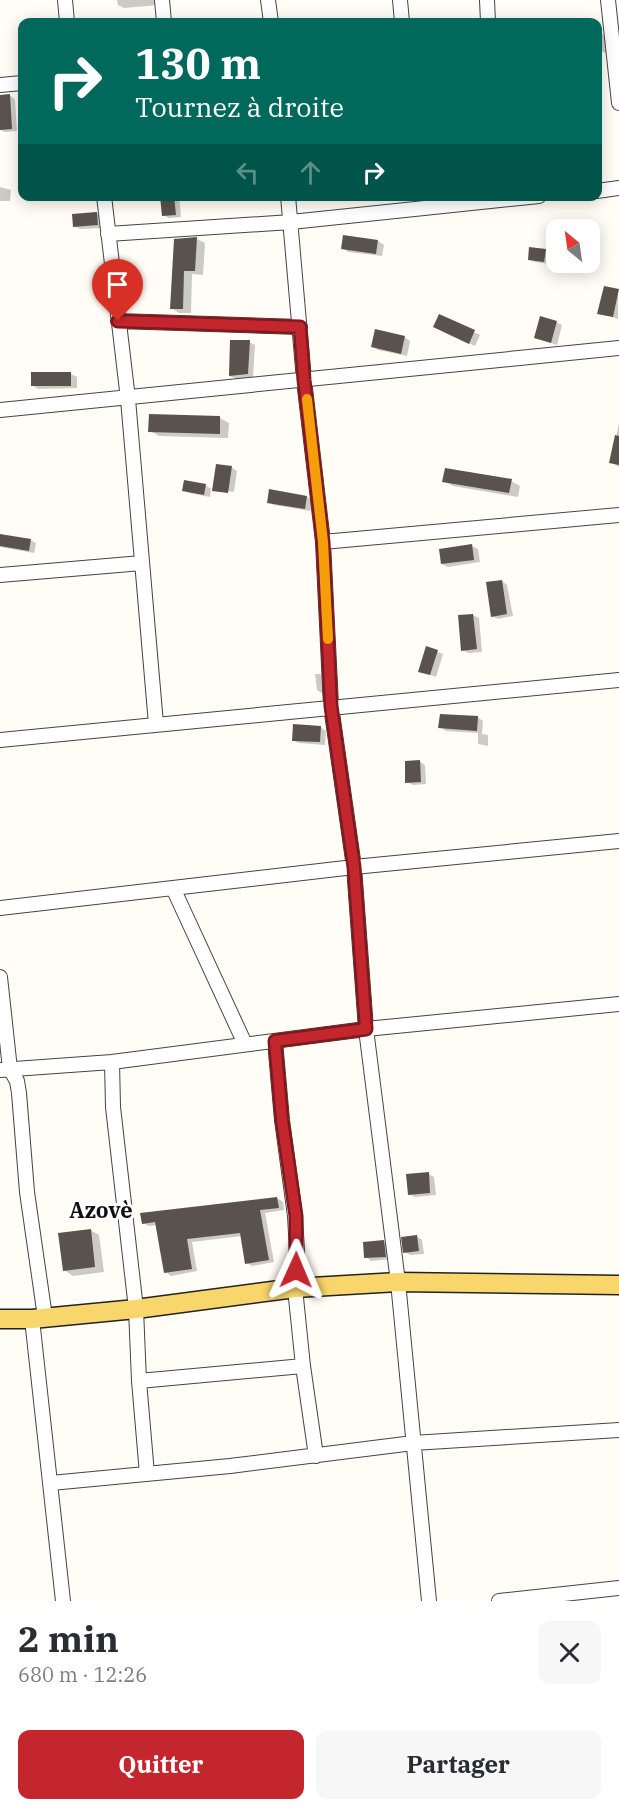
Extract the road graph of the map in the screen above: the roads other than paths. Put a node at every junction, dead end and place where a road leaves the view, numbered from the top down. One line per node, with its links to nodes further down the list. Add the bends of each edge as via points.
1 (65, 0): 7 (street)
2 (162, 0): 8 (street)
3 (268, 0): 9 (street)
4 (400, 0): 10 (street)
5 (487, 0): 11 (street)
6 (608, 0): 12 (street)
7 (67, 18)
8 (164, 18)
9 (270, 18)
10 (402, 18)
11 (488, 18)
12 (609, 24): 15 (street)
13 (18, 83): 14 (street)
14 (0, 85)
15 (619, 103)
16 (619, 188): 17 (street)
17 (602, 190)
18 (105, 201): 22 (street)
19 (289, 201): 21 (street)
20 (491, 201): 21 (street)
21 (291, 222): 22 (street); 24 (street)
22 (108, 234): 23 (street)
23 (118, 321): 24 (street); 27 (street)
24 (300, 327): 26 (street)
25 (619, 348): 26 (street)
26 (304, 380): 27 (street); 30 (street)
27 (128, 399): 28 (street); 31 (street)
28 (0, 410)
29 (619, 515): 30 (street)
30 (323, 542): 34 (street)
31 (142, 563): 32 (street); 35 (street)
32 (0, 575)
33 (619, 680): 34 (street)
34 (331, 706): 35 (street); 38 (street)
35 (156, 724): 36 (street)
36 (0, 740)
37 (619, 841): 38 (street)
38 (354, 867): 39 (street); 43 (street)
39 (173, 888): 40 (street); 45 (street)
40 (0, 908)
41 (0, 977): 47 (street)
42 (619, 1004): 43 (street)
43 (366, 1029): 44 (street); 48 (street)
44 (275, 1041): 45 (street); 50 (street, via 296,1216)
45 (245, 1044): 46 (street)
46 (112, 1062): 47 (street); 51 (street, via 113,1107)
47 (5, 1069): 52 (street, via 17,1081 19,1093)
48 (398, 1282): 49 (main road); 50 (main road); 57 (street)
49 (619, 1285)
50 (295, 1288): 51 (main road); 54 (street)
51 (136, 1309): 52 (main road); 55 (street)
52 (38, 1318): 53 (main road); 60 (street)
53 (0, 1319)
54 (303, 1366): 55 (street); 58 (street)
55 (139, 1381): 59 (street)
56 (619, 1430): 57 (street)
57 (413, 1443): 58 (street); 63 (street)
58 (316, 1456): 59 (street)
59 (147, 1474): 60 (street)
60 (51, 1483): 62 (street)
61 (619, 1588): 64 (street)
62 (63, 1601)
63 (429, 1601)
64 (499, 1601)

